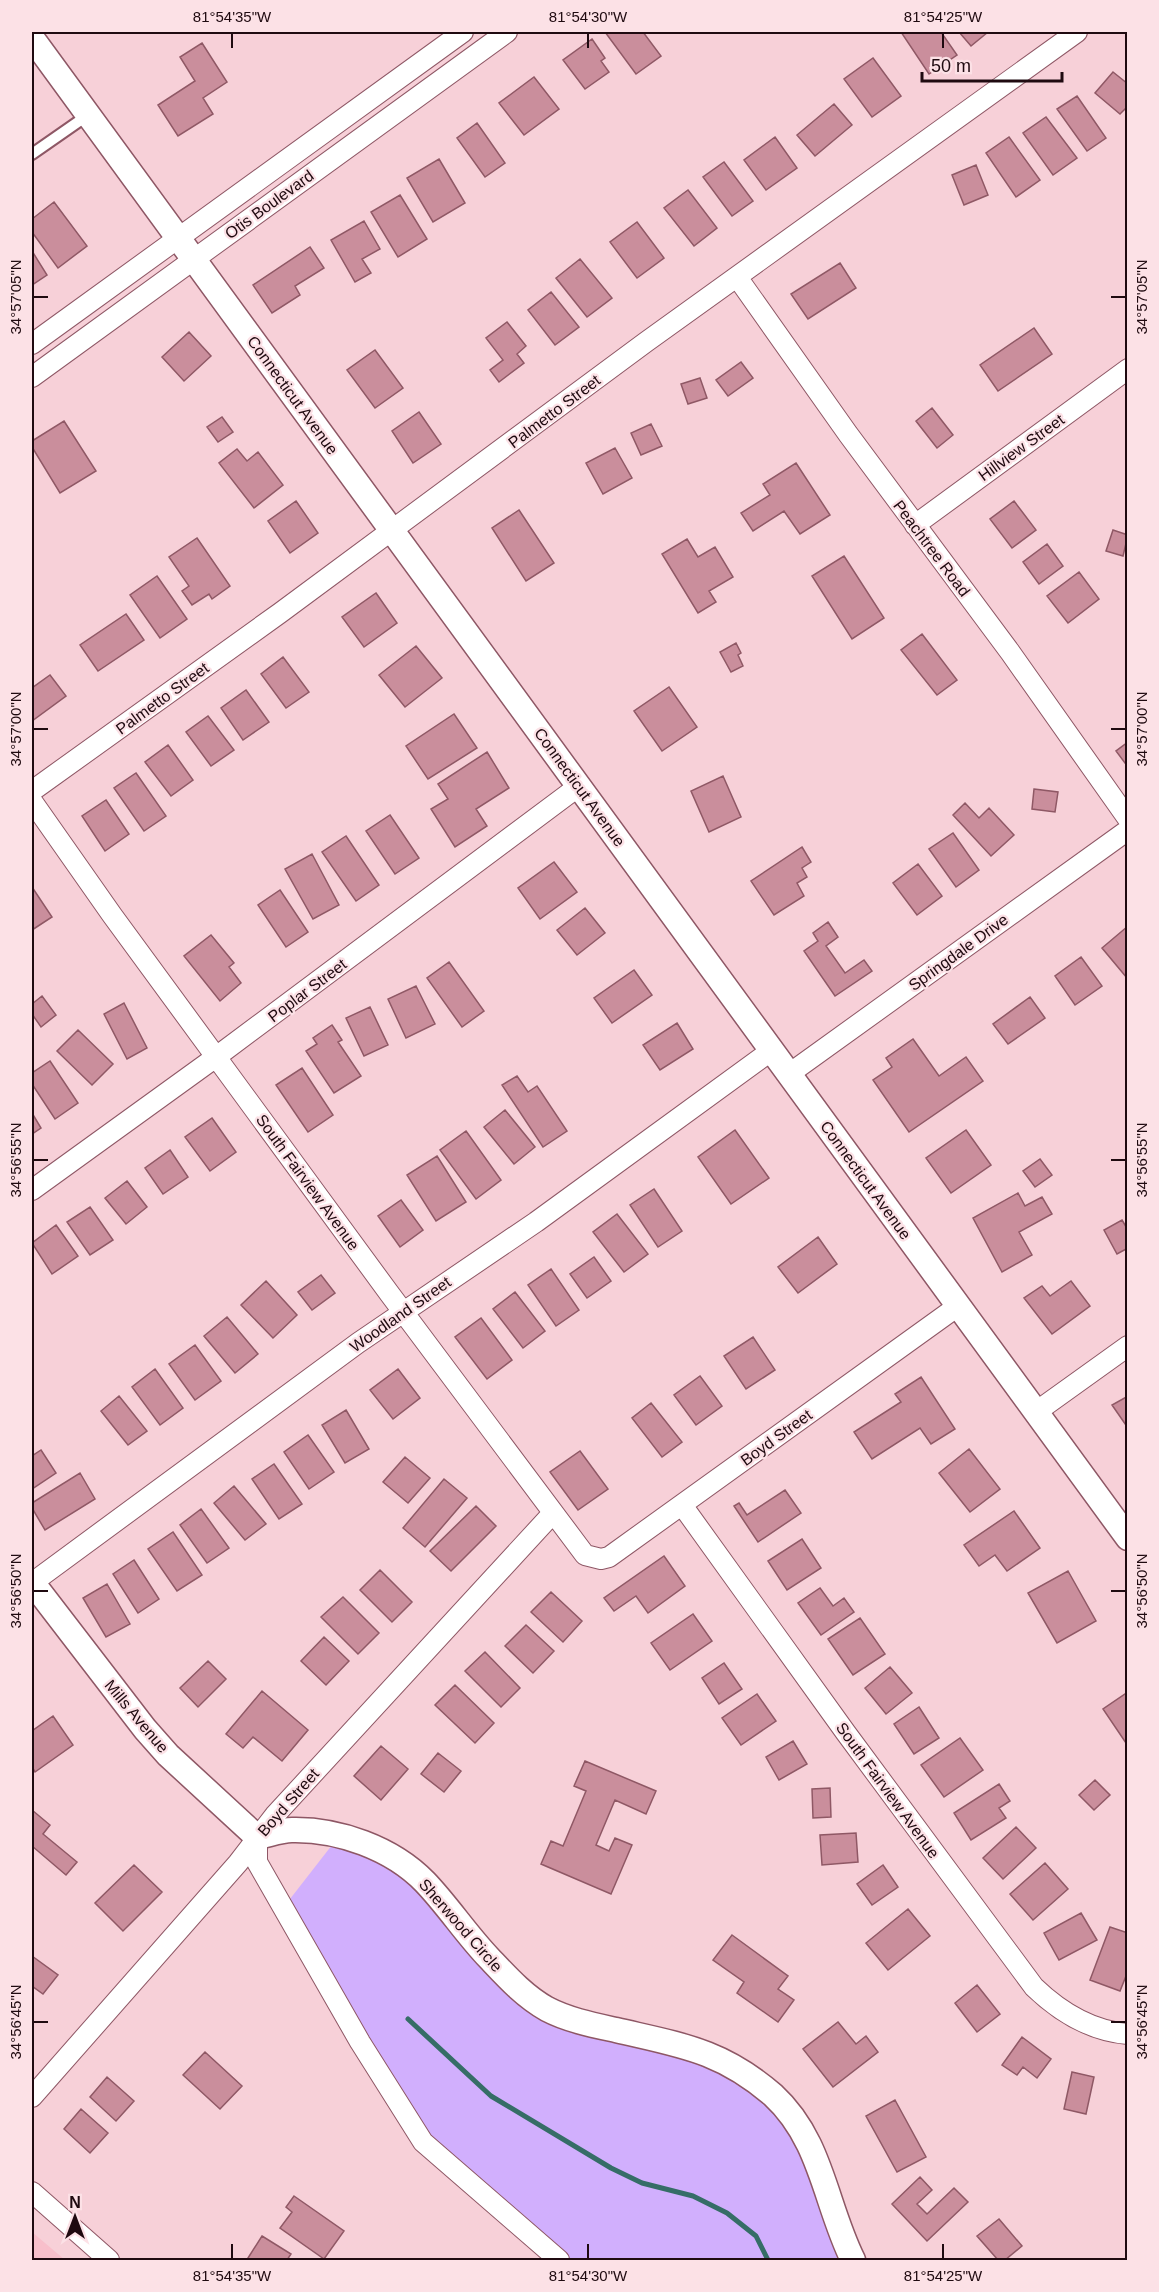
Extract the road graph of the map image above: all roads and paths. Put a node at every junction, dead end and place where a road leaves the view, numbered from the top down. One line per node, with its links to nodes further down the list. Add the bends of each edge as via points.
1 (463, 32): 7 (street, Otis Boulevard)
2 (507, 32): 8 (street, Otis Boulevard)
3 (1077, 32): 9 (street, Palmetto Street)
4 (32, 38): 5 (street, Connecticut Avenue)
5 (88, 114): 6 (lane); 7 (street, Connecticut Avenue)
6 (32, 154)
7 (177, 237): 8 (street, Connecticut Avenue); 10 (street, Otis Boulevard)
8 (193, 259): 12 (street, Otis Boulevard); 14 (street, Connecticut Avenue)
9 (737, 277): 13 (street, Peachtree Road); 14 (street, Palmetto Street)
10 (32, 344)
11 (1128, 369): 13 (street, Hillview Street)
12 (32, 377)
13 (915, 525): 18 (street, Peachtree Road)
14 (393, 530): 15 (street, Connecticut Avenue); 16 (street, Palmetto Street)
15 (579, 786): 20 (street, Connecticut Avenue); 21 (street, Poplar Street)
16 (32, 791)
17 (32, 801): 21 (street, South Fairview Avenue)
18 (1128, 819)
19 (1128, 831): 22 (street, Springdale Drive)
20 (772, 1050): 22 (street, Connecticut Avenue); 25 (street, Woodland Street, via 536,1222)
21 (216, 1057): 23 (street, Poplar Street); 25 (street, South Fairview Avenue)
22 (789, 1074): 24 (street, Connecticut Avenue)
23 (32, 1190)
24 (958, 1306): 27 (street, Connecticut Avenue); 28 (street, Boyd Street)
25 (403, 1312): 29 (street, South Fairview Avenue); 32 (street, Woodland Street)
26 (1128, 1346): 27 (street)
27 (1036, 1413): 30 (street, Connecticut Avenue)
28 (682, 1505): 31 (street, Boyd Street, via 609,1557); 34 (street, South Fairview Avenue, via 1034,1987 1072,2018)
29 (553, 1513): 31 (street, South Fairview Avenue, via 580,1549); 33 (street, Boyd Street)
30 (1128, 1538)
31 (591, 1557)
32 (32, 1583): 33 (street, Mills Avenue, via 145,1730)
33 (257, 1837): 35 (street, Boyd Street); 38 (street, via 257,1862 413,2128 435,2154); 39 (street, Sherwood Circle, via 291,1830 315,1832 385,1853 424,1881 476,1945 527,1996 568,2018 703,2051 739,2069 773,2096 802,2131 817,2158)
34 (1128, 2034)
35 (32, 2097)
36 (32, 2192): 37 (street)
37 (109, 2260)
38 (559, 2260)
39 (853, 2260)

